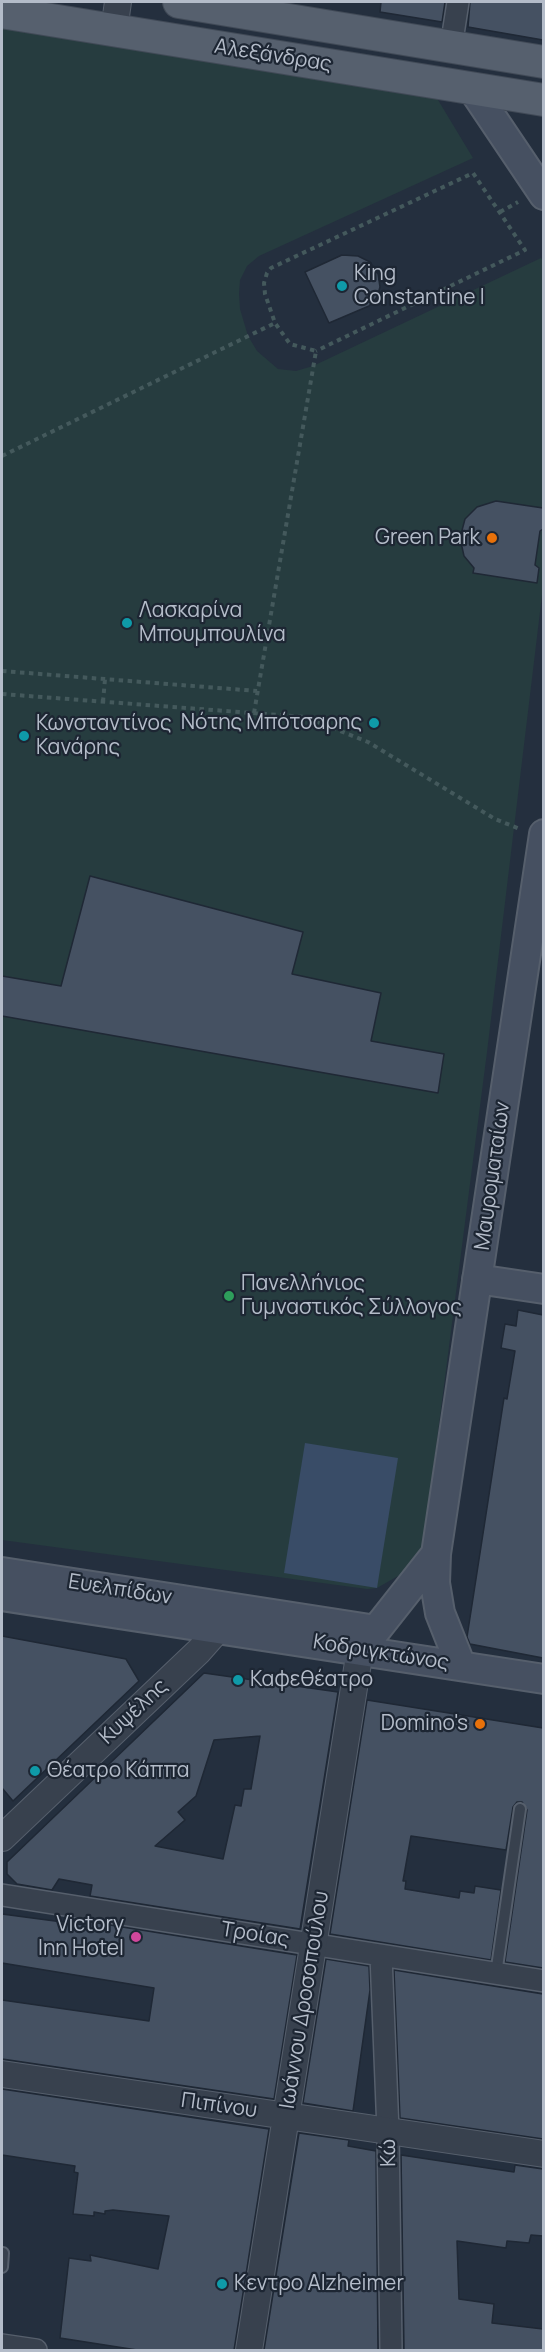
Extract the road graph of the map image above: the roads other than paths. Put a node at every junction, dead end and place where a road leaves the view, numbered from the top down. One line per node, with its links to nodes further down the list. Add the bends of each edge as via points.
1 (179, 2): 5 (main road, Αλεξάνδρας)
2 (459, 2): 5 (street)
3 (2, 12): 4 (main road, Αλεξάνδρας)
4 (116, 16): 7 (main road, Αλεξάνδρας)
5 (451, 47): 6 (main road, Αλεξάνδρας)
6 (543, 62)
7 (472, 88): 8 (main road, Αλεξάνδρας); 9 (main road)
8 (543, 100)
9 (543, 195)
10 (543, 837): 11 (main road, Μαυροματαίων)
11 (540, 880): 12 (main road, Μαυροματαίων)
12 (477, 1279): 13 (main road); 14 (main road, Μαυροματαίων)
13 (543, 1289)
14 (436, 1554): 19 (main road, Μαυροματαίων); 20 (main road, Μαυροματαίων, via 440,1612)
15 (2, 1572): 17 (main road, Ευελπίδων)
16 (2, 1596): 18 (main road, Ευελπίδων)
17 (238, 1609): 18 (street, Κυψέλης); 19 (main road, Κοδριγκτώνος)
18 (218, 1629): 19 (main road, Κοδριγκτώνος); 23 (street, Κυψέλης)
19 (368, 1640): 20 (main road, Κοδριγκτώνος); 25 (street, Ιωάννου Δροσοπούλου)
20 (461, 1666): 21 (main road, Κοδριγκτώνος)
21 (543, 1679)
22 (520, 1809): 27 (lane)
23 (2, 1838)
24 (2, 1895): 25 (street, Τροίας)
25 (314, 1945): 26 (street, Τροίας); 30 (street, Ιωάννου Δροσοπούλου)
26 (381, 1956): 27 (street, Τροίας); 31 (street, Κώ)
27 (495, 1974): 28 (street, Τροίας)
28 (543, 1981)
29 (2, 2074): 30 (street, Πιπίνου)
30 (286, 2116): 31 (street, Πιπίνου); 37 (street, Ιωάννου Δροσοπούλου)
31 (388, 2131): 32 (street, Πιπίνου); 38 (street, Κώ)
32 (543, 2154)
33 (3, 2253): 34 (lane)
34 (2, 2267)
35 (2, 2345): 36 (street)
36 (36, 2350)
37 (249, 2350)
38 (391, 2350)

